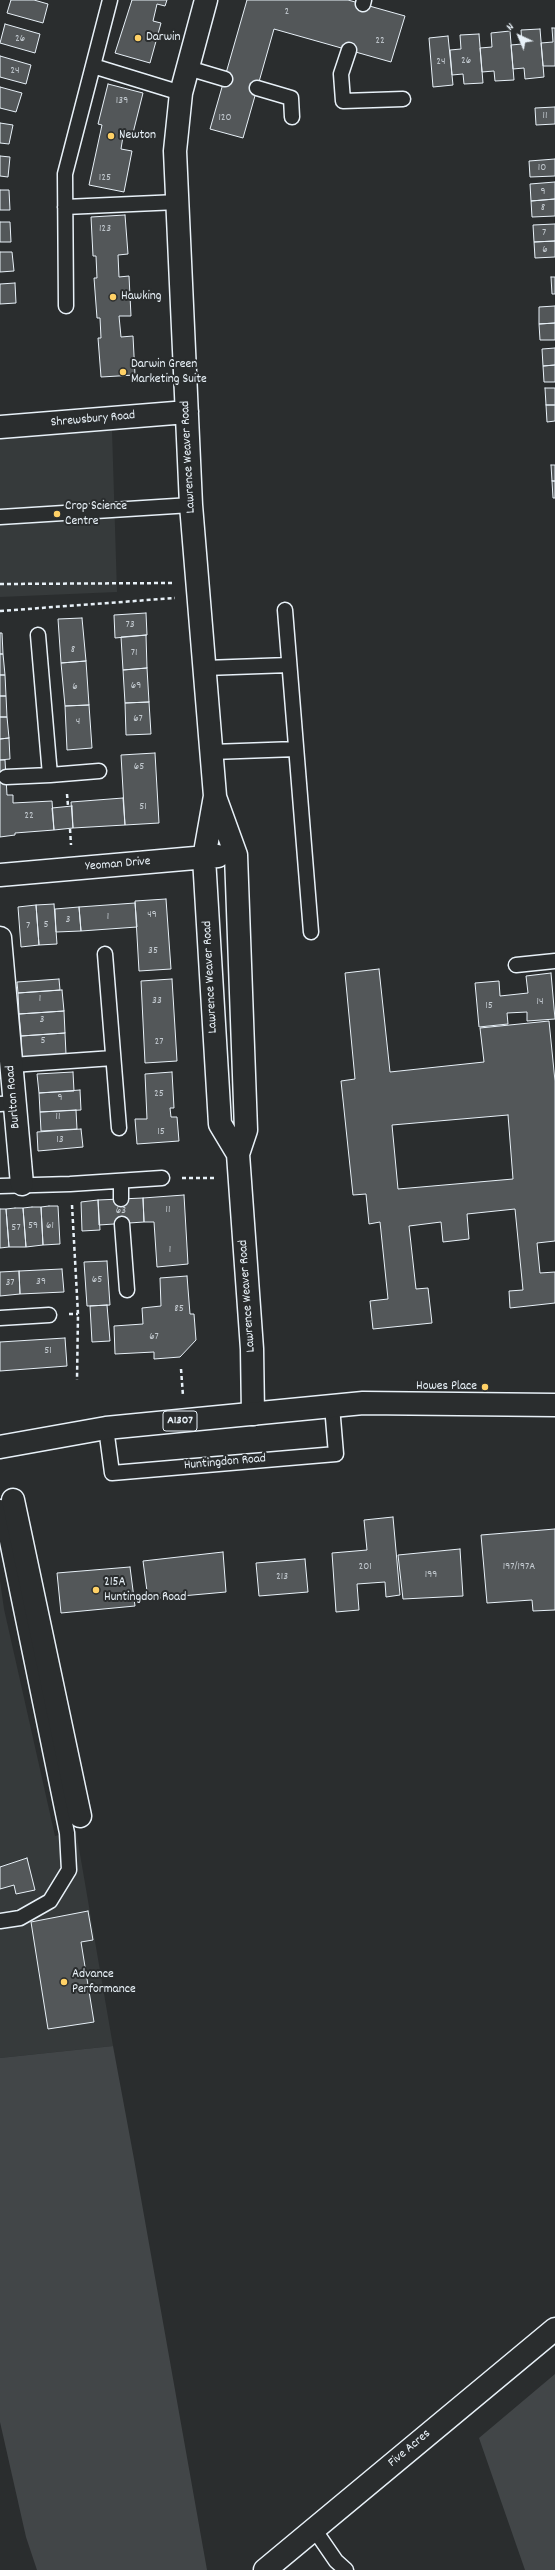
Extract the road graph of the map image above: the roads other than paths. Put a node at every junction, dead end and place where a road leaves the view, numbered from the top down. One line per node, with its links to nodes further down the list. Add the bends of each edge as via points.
1 (110, 0): 4 (lane)
2 (206, 0): 5 (street, Lawrence Weaver Road)
3 (349, 50): 9 (lane, via 341,74 343,101)
4 (93, 66): 8 (lane); 12 (lane, via 65,174)
5 (188, 68): 6 (lane); 8 (street, Lawrence Weaver Road)
6 (225, 79)
7 (257, 88): 10 (lane, via 291,98)
8 (181, 93): 11 (street, Lawrence Weaver Road, via 176,151)
9 (403, 99)
10 (292, 117)
11 (178, 202): 12 (lane); 14 (street, Lawrence Weaver Road)
12 (65, 208): 13 (lane)
13 (66, 306)
14 (187, 412): 15 (street, Shrewsbury Road); 16 (street, Lawrence Weaver Road)
15 (0, 427)
16 (191, 505): 17 (lane); 21 (street, Lawrence Weaver Road)
17 (0, 517)
18 (285, 610): 20 (lane)
19 (38, 635): 25 (lane)
20 (289, 665): 21 (lane); 22 (lane)
21 (205, 668): 23 (street, Lawrence Weaver Road)
22 (296, 749): 23 (lane); 31 (lane)
23 (212, 752): 27 (street, Lawrence Weaver Road)
24 (99, 771): 25 (lane)
25 (50, 775): 26 (lane)
26 (6, 777)
27 (215, 796): 28 (street, Lawrence Weaver Road); 29 (street, Lawrence Weaver Road)
28 (236, 855): 29 (street, Yeoman Drive); 41 (street, Lawrence Weaver Road, via 246,1130)
29 (204, 858): 30 (street, Yeoman Drive); 41 (street, Lawrence Weaver Road, via 220,1124)
30 (0, 875)
31 (311, 932)
32 (0, 938): 35 (street, Burlton Road)
33 (105, 954): 37 (lane)
34 (555, 962): 36 (lane)
35 (1, 965): 38 (street, Burlton Road)
36 (516, 965)
37 (113, 1058): 38 (lane); 40 (lane)
38 (12, 1065): 39 (street, Burlton Road)
39 (8, 1104): 44 (street, Burlton Road)
40 (119, 1128)
41 (238, 1154): 53 (street, Lawrence Weaver Road, via 252,1349)
42 (162, 1178): 43 (lane)
43 (121, 1181): 44 (lane); 46 (lane)
44 (22, 1184): 45 (lane)
45 (0, 1186)
46 (121, 1199)
47 (122, 1224): 48 (lane)
48 (127, 1290)
49 (50, 1314): 50 (lane)
50 (0, 1318)
51 (555, 1405): 52 (street, A1307, via 389,1402)
52 (332, 1406): 53 (street, A1307); 54 (lane, Huntingdon Road, via 336,1454 112,1473)
53 (253, 1414): 54 (street, A1307)
54 (106, 1428): 55 (street, A1307)
55 (0, 1447)
56 (6, 1503): 57 (street); 58 (lane, via 64,1818 69,1870 50,1901 20,1918)
57 (80, 1816)
58 (0, 1921)
59 (555, 2328): 60 (street, Five Acres)
60 (314, 2529): 61 (street, Five Acres); 62 (lane, via 336,2561)
61 (265, 2570)
62 (346, 2570)

